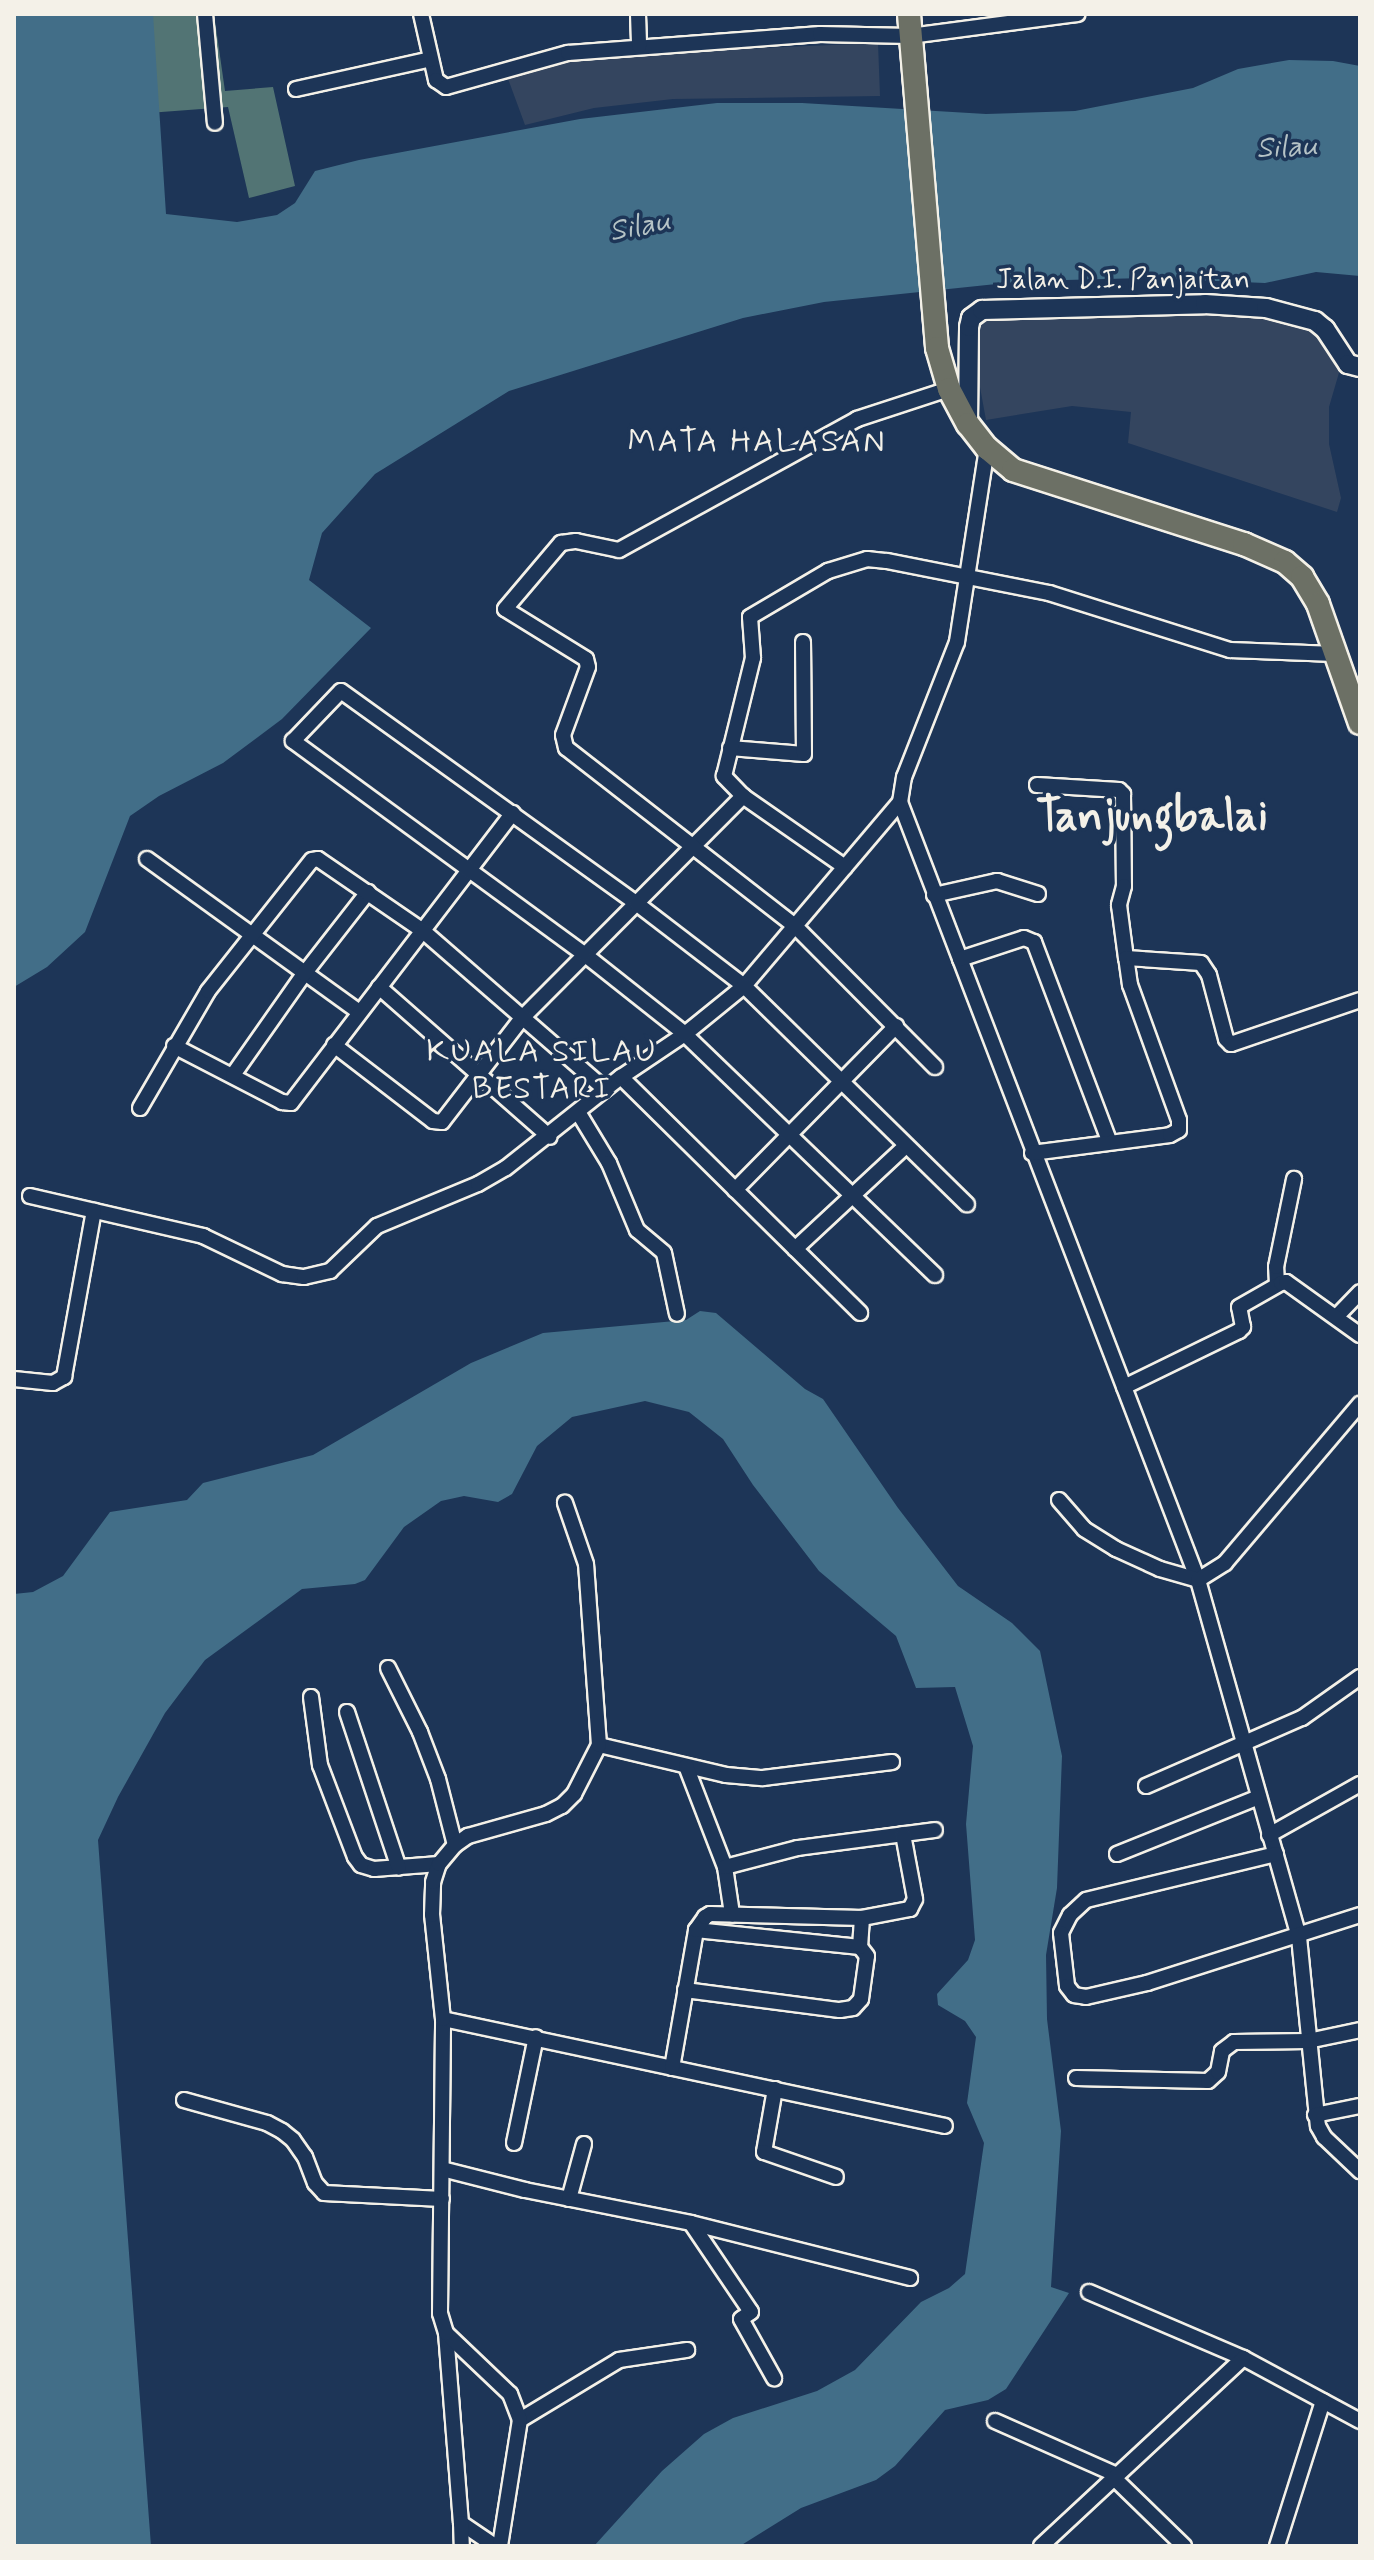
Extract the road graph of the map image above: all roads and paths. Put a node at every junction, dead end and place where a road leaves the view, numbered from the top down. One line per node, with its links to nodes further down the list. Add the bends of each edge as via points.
1 (205, 14): 9 (street)
2 (421, 14): 7 (street)
3 (638, 14): 6 (street)
4 (1078, 14): 5 (street)
5 (909, 25): 6 (street); 11 (highway, via 937,348)
6 (639, 46): 7 (street, via 568,53 446,87 437,83)
7 (431, 59): 8 (street)
8 (296, 89)
9 (215, 123)
10 (1360, 367): 12 (main road, Jalan D.I. Panjaitan, via 1348,364 1315,321 1266,308 1205,304 982,310 969,327)
11 (949, 389): 12 (highway); 23 (street, via 857,419 619,550 561,543 505,607 586,659 588,667 563,744)
12 (968, 424): 13 (highway)
13 (987, 448): 14 (street); 16 (highway, via 1013,470 1285,562 1302,577 1318,604)
14 (967, 576): 16 (street, via 1077,601 1210,646 1252,653); 18 (street, via 867,559 828,571 754,612 748,622 753,641 749,678); 21 (street, via 957,642 904,777)
15 (803, 642): 18 (street, via 804,754)
16 (1335, 654): 17 (highway)
17 (1360, 723)
18 (730, 748): 20 (street, via 724,776)
19 (1037, 785): 35 (street, via 1123,794 1124,886 1119,905)
20 (743, 796): 23 (street); 25 (street)
21 (900, 802): 25 (street); 29 (street)
22 (513, 813): 26 (street); 26 (street, via 341,691 293,741); 30 (street)
23 (692, 849): 30 (street); 31 (street)
24 (147, 859): 33 (street)
25 (845, 867): 31 (street)
26 (470, 871): 32 (street); 34 (street)
27 (368, 892): 32 (street); 33 (street, via 312,860); 37 (street)
28 (1038, 894): 29 (street, via 997,881)
29 (934, 895): 36 (street)
30 (636, 903): 34 (street); 38 (street)
31 (795, 926): 38 (street); 43 (street)
32 (423, 931): 39 (street); 42 (street)
33 (249, 935): 37 (street); 46 (street)
34 (584, 954): 42 (street); 44 (street)
35 (1126, 958): 40 (street, via 1201,963 1231,1044); 57 (street, via 1130,985 1179,1130)
36 (960, 959): 57 (street, via 1024,938 1034,942); 59 (street)
37 (304, 974): 41 (street); 49 (street)
38 (744, 986): 44 (street); 51 (street)
39 (379, 987): 41 (street); 48 (street)
40 (1360, 1000)
41 (359, 1012): 45 (street)
42 (523, 1017): 48 (street); 52 (street)
43 (896, 1026): 47 (street); 51 (street)
44 (685, 1034): 50 (street); 55 (street)
45 (334, 1045): 48 (street, via 437,1123); 49 (street, via 287,1104)
46 (174, 1046): 49 (street); 53 (street)
47 (935, 1067)
48 (482, 1074): 56 (street)
49 (233, 1075)
50 (621, 1077): 52 (street); 61 (street)
51 (843, 1080): 55 (street); 58 (street)
52 (605, 1089): 54 (street)
53 (140, 1108)
54 (578, 1112): 56 (street); 71 (street, via 609,1163 637,1230 664,1253)
55 (790, 1134): 61 (street); 63 (street)
56 (550, 1137): 65 (street, via 478,1184 377,1226 345,1260 318,1275 282,1274 203,1236)
57 (1109, 1141): 59 (street)
58 (906, 1146): 63 (street); 64 (street)
59 (1032, 1153): 75 (street)
60 (1294, 1179): 68 (street)
61 (735, 1190): 66 (street)
62 (30, 1196): 65 (street)
63 (852, 1196): 66 (street); 67 (street)
64 (967, 1204)
65 (94, 1211): 74 (street, via 64,1377 53,1383)
66 (795, 1249): 70 (street)
67 (935, 1275)
68 (1277, 1284): 72 (street, via 1286,1282); 75 (street, via 1239,1307 1239,1331)
69 (1360, 1292): 72 (street)
70 (860, 1313)
71 (677, 1314)
72 (1337, 1316): 73 (street)
73 (1360, 1335)
74 (14, 1379)
75 (1124, 1387): 79 (street)
76 (1360, 1404): 79 (street, via 1225,1563)
77 (1059, 1500): 79 (street, via 1084,1529 1116,1549)
78 (565, 1503): 84 (street, via 586,1564)
79 (1198, 1580): 85 (street)
80 (388, 1668): 94 (street, via 429,1756)
81 (1360, 1677): 85 (street, via 1302,1718)
82 (311, 1697): 99 (street, via 320,1765 355,1857 367,1868)
83 (347, 1712): 99 (street)
84 (599, 1745): 87 (street); 94 (street, via 574,1794 562,1806 468,1836)
85 (1244, 1745): 89 (street); 90 (street)
86 (892, 1762): 87 (street, via 763,1778)
87 (686, 1766): 98 (street)
88 (1360, 1784): 93 (street)
89 (1146, 1786)
90 (1259, 1797): 93 (street); 95 (street)
91 (935, 1830): 92 (street)
92 (903, 1834): 98 (street, via 798,1848); 102 (street, via 914,1903 910,1909)
93 (1269, 1835): 96 (street)
94 (455, 1845): 97 (street)
95 (1117, 1854)
96 (1276, 1854): 104 (street); 104 (street, via 1086,1900 1061,1933 1067,1986 1074,1995 1086,1997)
97 (439, 1864): 99 (street); 107 (street, via 432,1915)
98 (725, 1867): 100 (street)
99 (399, 1868)
100 (732, 1914): 102 (street); 103 (street, via 710,1914)
101 (1360, 1915): 104 (street)
102 (862, 1918): 105 (street)
103 (696, 1930): 105 (street); 106 (street)
104 (1299, 1937): 110 (street)
105 (860, 1947): 106 (street, via 867,1956 861,1999 853,2008)
106 (685, 1990): 111 (street)
107 (443, 2019): 109 (street); 120 (street)
108 (1360, 2030): 110 (street)
109 (536, 2037): 111 (street); 118 (street)
110 (1308, 2041): 112 (street, via 1234,2042 1222,2051 1218,2072 1208,2081); 116 (street)
111 (672, 2068): 113 (street)
112 (1076, 2078)
113 (775, 2089): 117 (street); 122 (street, via 764,2152)
114 (184, 2100): 123 (street, via 282,2131 299,2148 324,2193)
115 (1360, 2106): 116 (street)
116 (1315, 2115): 121 (street, via 1324,2137)
117 (945, 2126)
118 (514, 2143)
119 (584, 2144): 124 (street)
120 (442, 2169): 123 (street); 124 (street)
121 (1360, 2171)
122 (836, 2177)
123 (442, 2199): 128 (street, via 440,2313)
124 (569, 2199): 125 (street)
125 (691, 2223): 126 (street); 131 (street, via 755,2310 741,2319)
126 (910, 2278)
127 (1089, 2292): 130 (street)
128 (446, 2333): 133 (street, via 510,2394); 137 (street)
129 (687, 2350): 133 (street, via 619,2360)
130 (1243, 2358): 132 (street); 136 (street)
131 (774, 2378)
132 (1323, 2401): 135 (street); 142 (street)
133 (520, 2420): 139 (street)
134 (995, 2421): 136 (street)
135 (1360, 2421)
136 (1116, 2476): 140 (street); 141 (street)
137 (461, 2523): 138 (street); 139 (street)
138 (462, 2546)
139 (497, 2546)
140 (1041, 2546)
141 (1184, 2546)
142 (1277, 2546)

